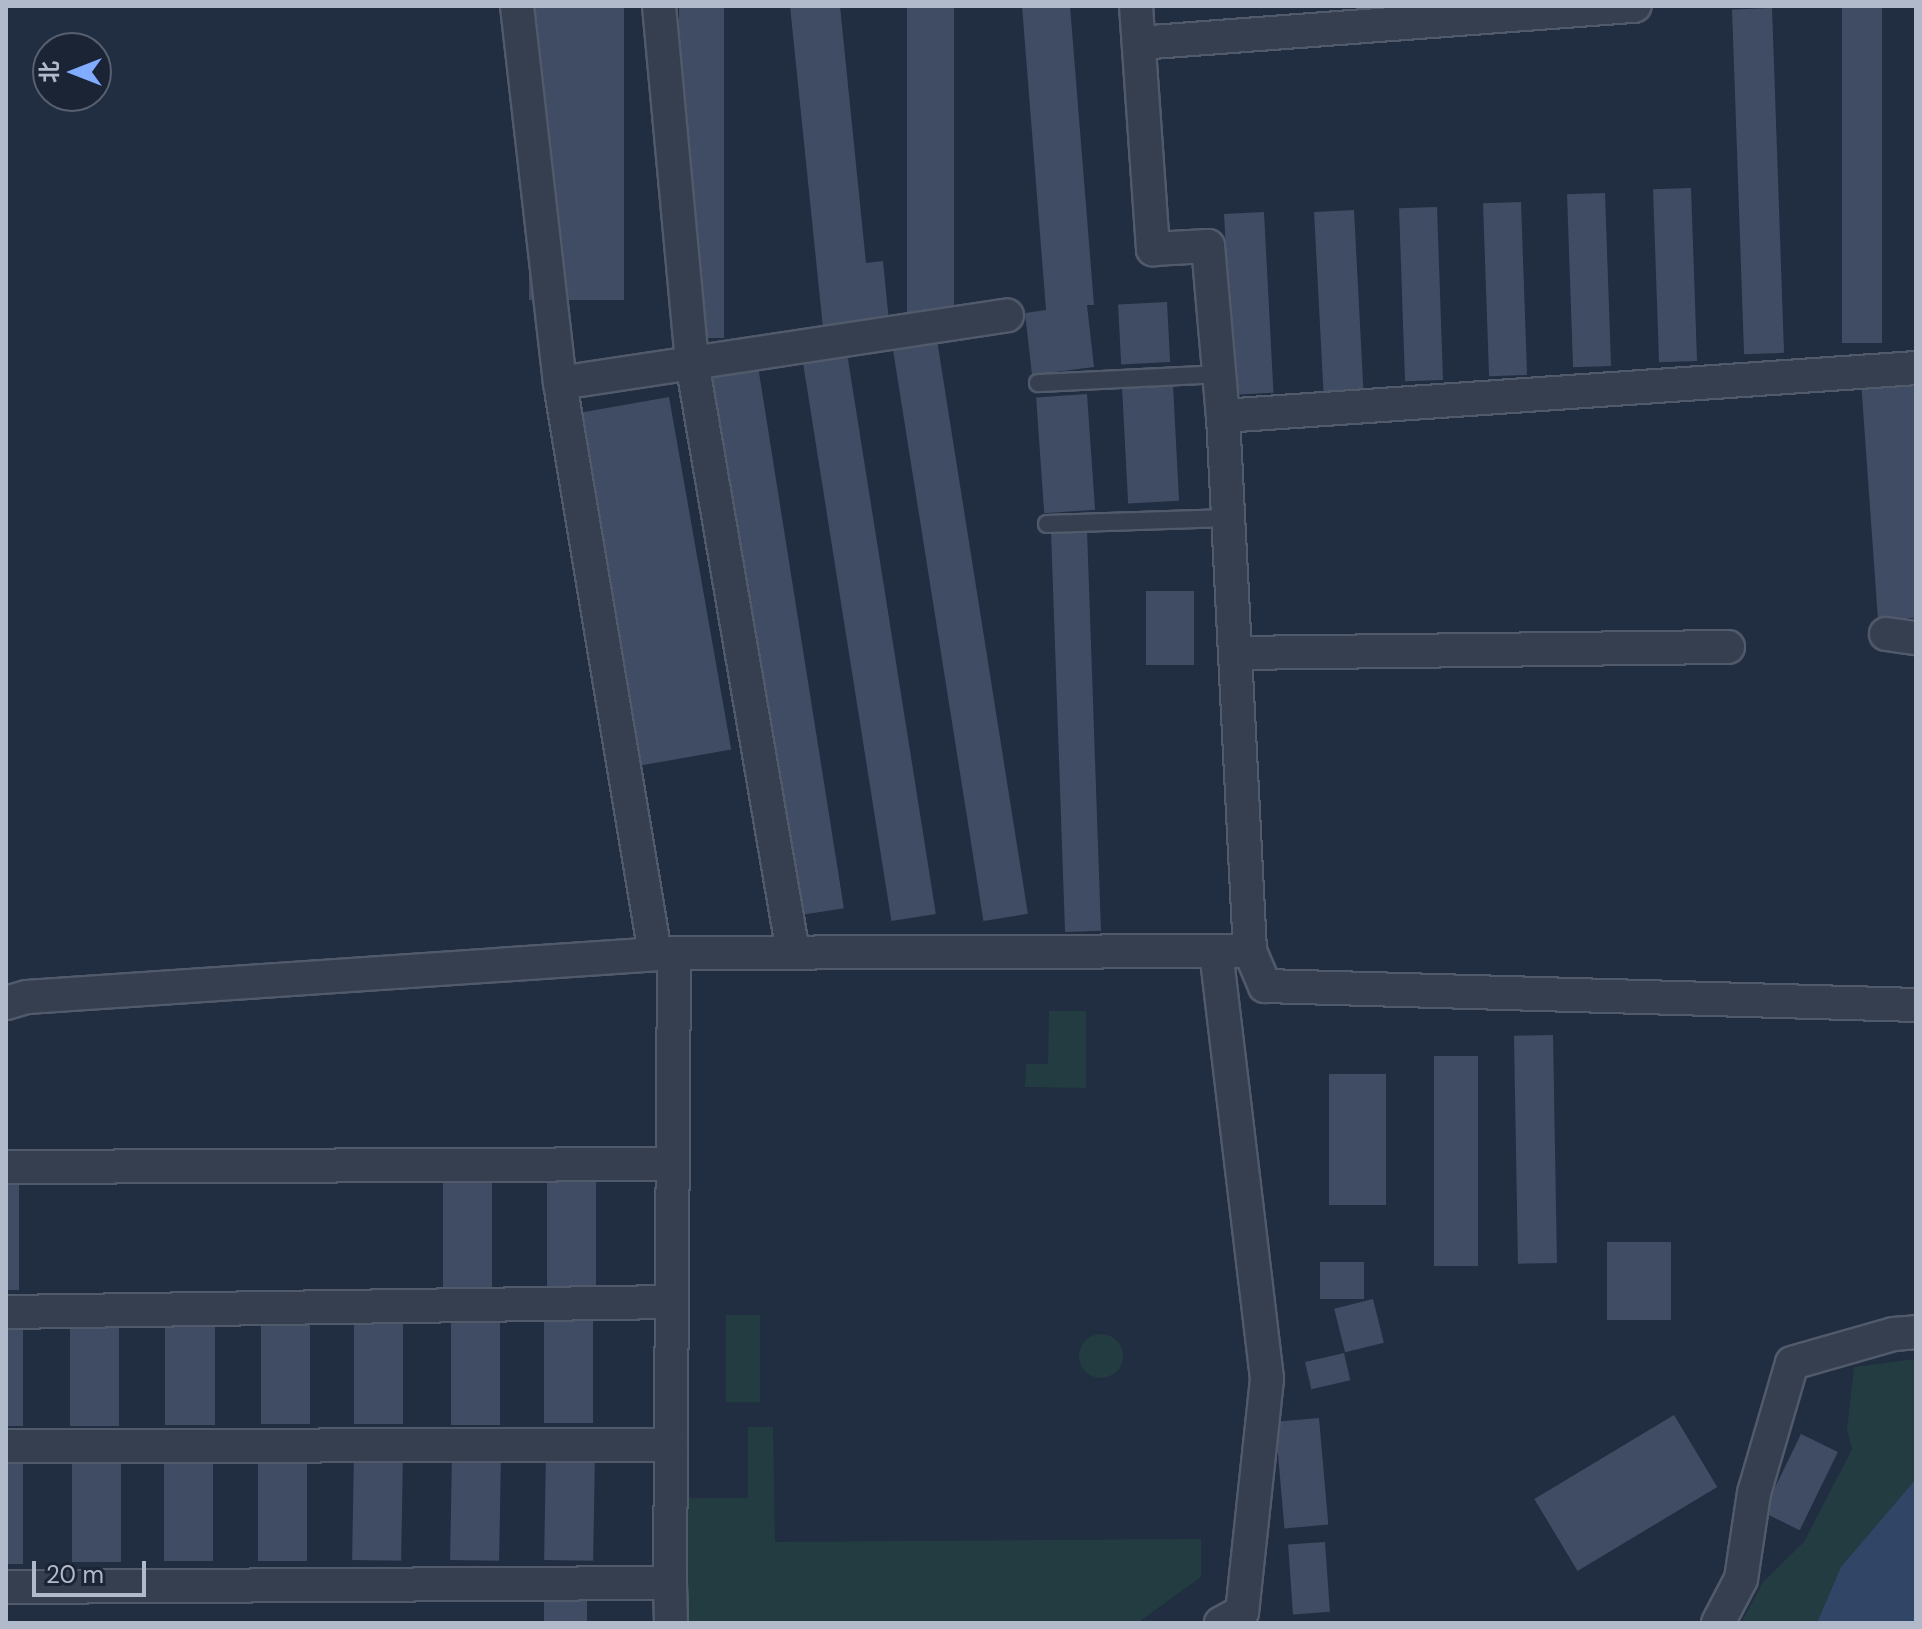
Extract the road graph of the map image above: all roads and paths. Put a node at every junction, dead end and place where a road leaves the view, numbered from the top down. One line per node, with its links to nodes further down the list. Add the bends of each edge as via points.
1 (517, 6): 10 (street)
2 (659, 6): 7 (street)
3 (1136, 6): 5 (street)
4 (1635, 6): 5 (street)
5 (1139, 43): 9 (street, via 1153,249 1208,246)
6 (1007, 315): 7 (street)
7 (692, 362): 10 (street); 19 (street)
8 (1916, 368): 12 (street)
9 (1219, 374): 11 (lane); 12 (street)
10 (560, 383): 20 (street)
11 (1038, 383)
12 (1223, 416): 13 (street)
13 (1228, 518): 14 (lane); 16 (street)
14 (1047, 524)
15 (1728, 647): 16 (street)
16 (1235, 653): 18 (street)
17 (1216, 951): 18 (street); 19 (street); 33 (street, via 1267,1379 1242,1612)
18 (1250, 951): 22 (street, via 1265,986)
19 (793, 952): 20 (street)
20 (665, 954): 21 (street, via 27,997); 23 (street)
21 (6, 1003)
22 (1916, 1005)
23 (673, 1164): 24 (street); 25 (street)
24 (6, 1167)
25 (672, 1302): 26 (street); 28 (street)
26 (6, 1312)
27 (1916, 1332): 34 (street, via 1792,1363 1754,1493 1741,1579)
28 (671, 1445): 29 (street); 30 (street)
29 (6, 1446)
30 (670, 1583): 31 (street); 32 (street)
31 (6, 1587)
32 (671, 1623)
33 (1221, 1623)
34 (1718, 1623)

